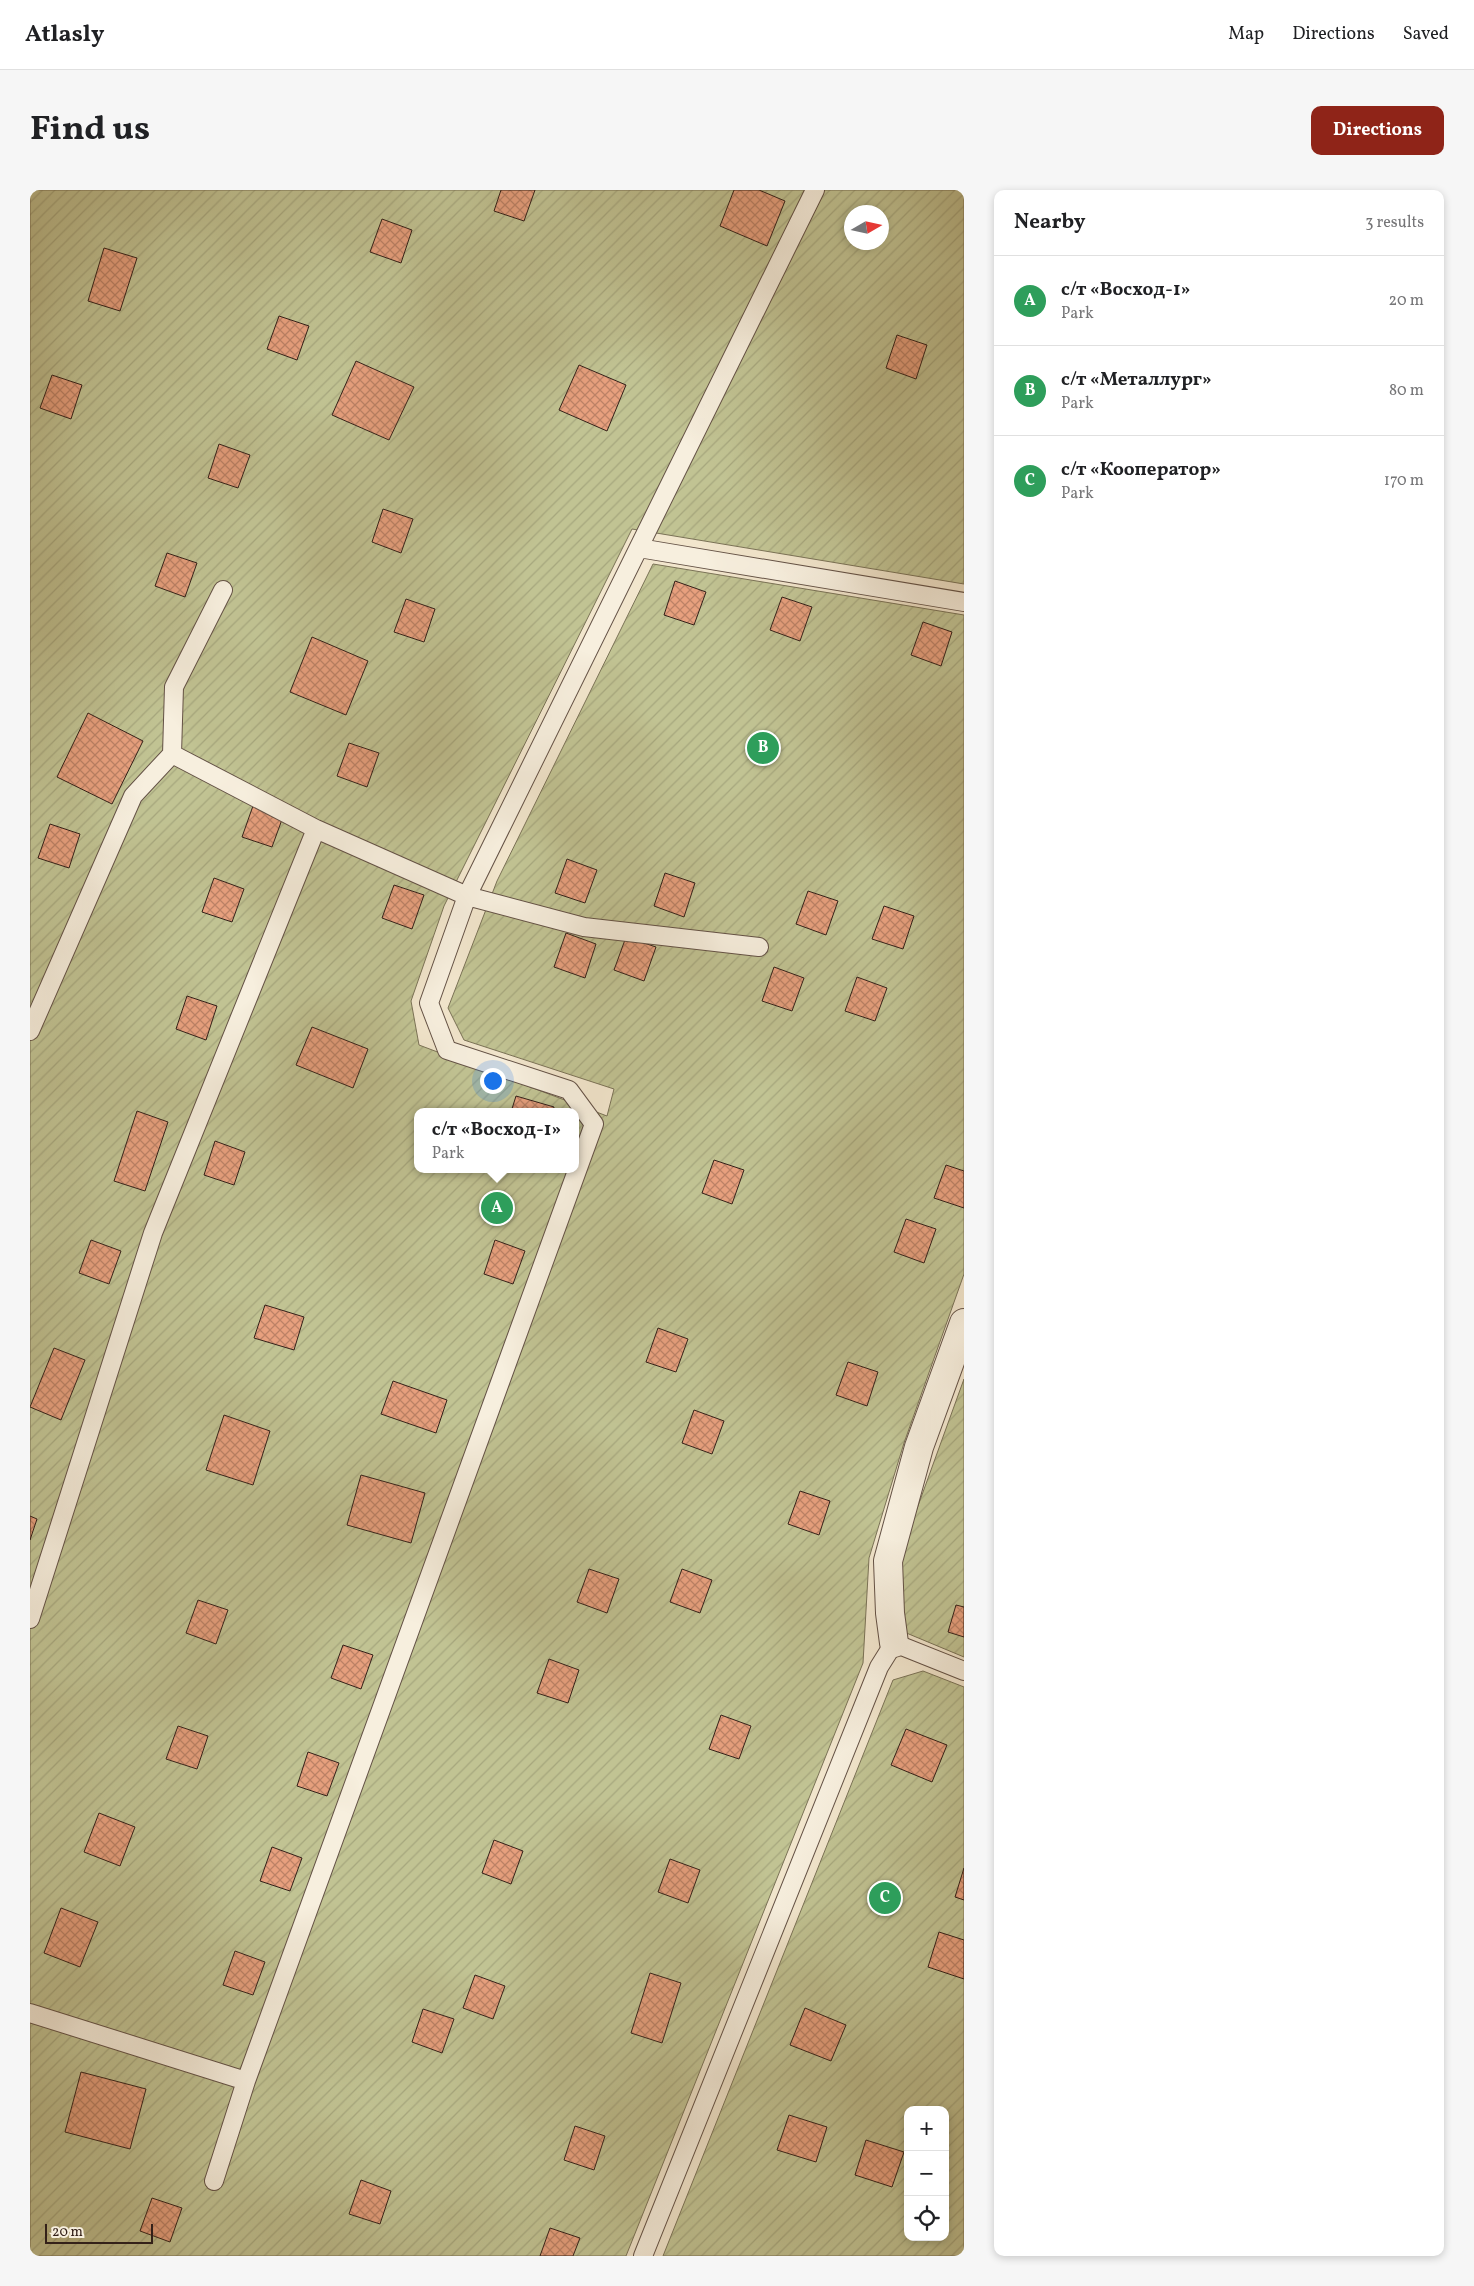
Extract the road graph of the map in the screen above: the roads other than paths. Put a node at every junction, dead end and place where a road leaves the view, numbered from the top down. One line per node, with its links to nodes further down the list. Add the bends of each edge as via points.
1 (815, 190): 2 (lane)
2 (639, 548): 4 (lane); 7 (lane)
3 (223, 590): 5 (lane, via 174,687)
4 (964, 602)
5 (172, 754): 6 (lane); 9 (lane, via 133,796)
6 (316, 829): 7 (lane); 13 (lane, via 153,1233)
7 (467, 896): 8 (lane, via 584,926); 10 (lane, via 429,1003 447,1050 569,1090 594,1124)
8 (760, 948)
9 (30, 1030)
10 (579, 1165)
11 (576, 1173): 17 (lane)
12 (964, 1323): 14 (street, via 918,1447 888,1561)
13 (30, 1619)
14 (894, 1643): 15 (lane); 19 (lane, via 879,1667)
15 (964, 1671)
16 (30, 2013): 17 (lane)
17 (246, 2081): 18 (lane)
18 (214, 2181)
19 (643, 2256)

